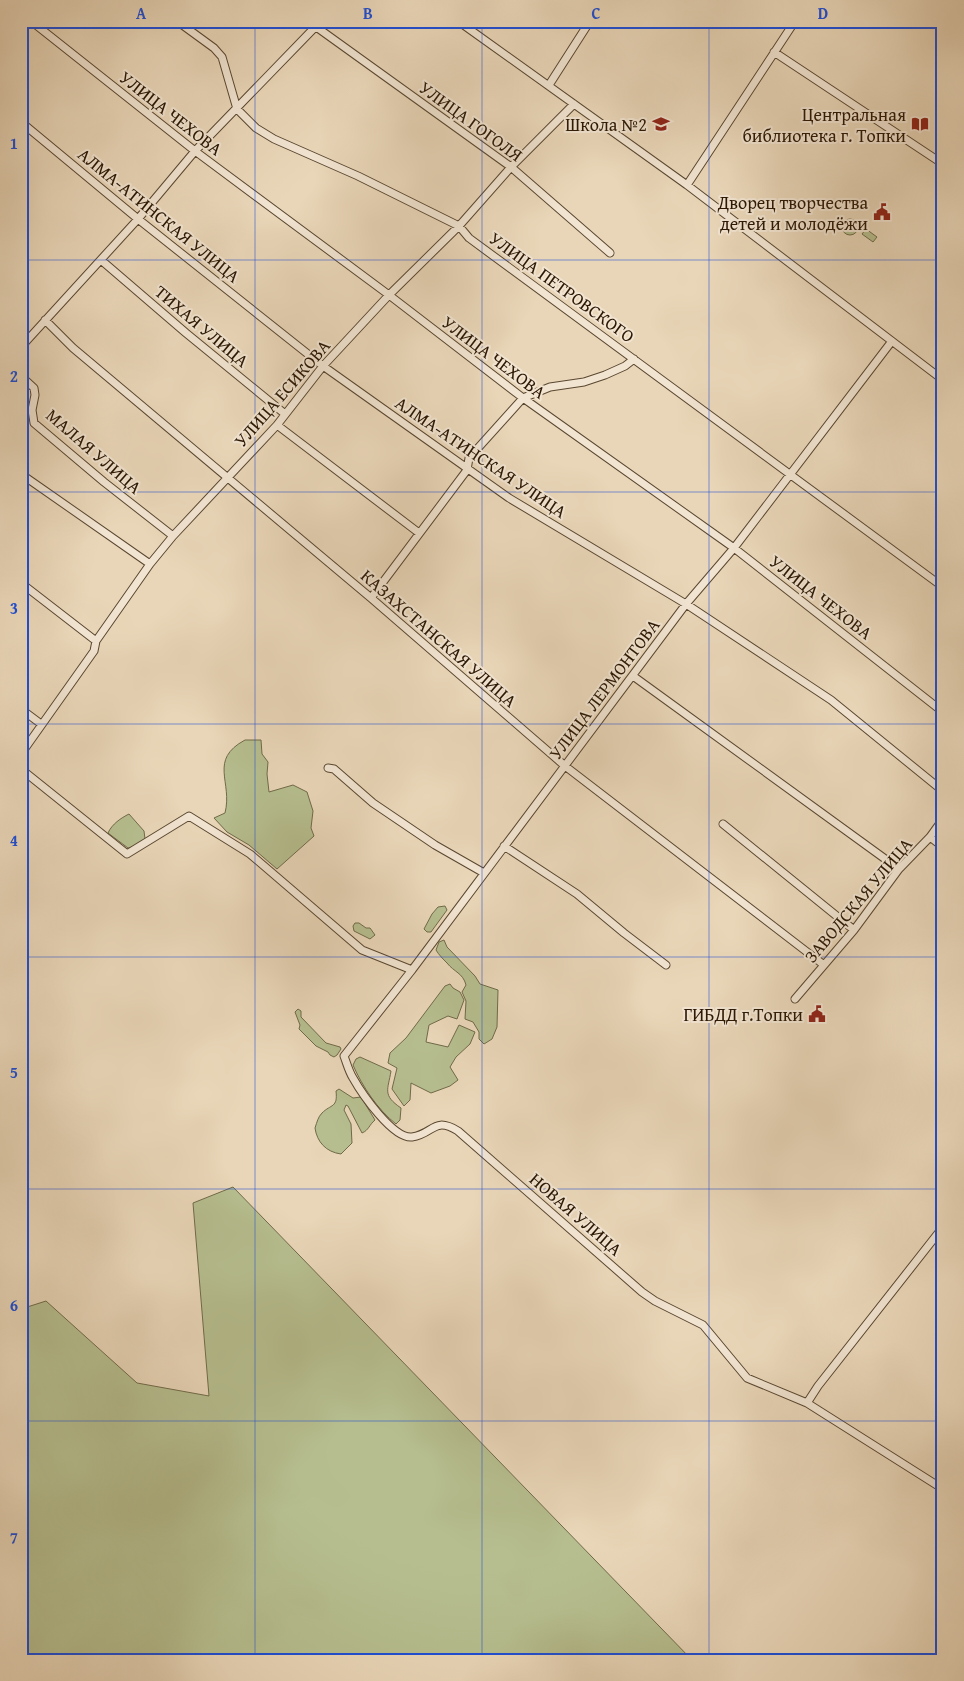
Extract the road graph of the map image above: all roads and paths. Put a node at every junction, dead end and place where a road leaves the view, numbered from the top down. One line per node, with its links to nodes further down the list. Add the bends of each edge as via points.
1 (31, 21): 14 (street, УЛИЦА ЧЕХОВА)
2 (177, 21): 12 (street, УЛИЦА ПЕТРОВСКОГО, via 222,57)
3 (308, 21): 8 (street, УЛИЦА ГОГОЛЯ)
4 (321, 21): 8 (street)
5 (458, 21): 10 (street)
6 (590, 21): 10 (street)
7 (795, 21): 9 (street)
8 (316, 28): 12 (street); 16 (street, УЛИЦА ГОГОЛЯ)
9 (774, 52): 15 (street); 17 (street)
10 (549, 85): 11 (street)
11 (574, 104): 16 (street, УЛИЦА ЕСИКОВА); 17 (street)
12 (237, 109): 14 (street); 19 (street, УЛИЦА ПЕТРОВСКОГО, via 256,128 274,139)
13 (21, 122): 18 (street, АЛМА-АТИНСКАЯ УЛИЦА)
14 (195, 151): 18 (street); 22 (street, УЛИЦА ЧЕХОВА)
15 (943, 164)
16 (511, 167): 19 (street, УЛИЦА ЕСИКОВА); 20 (street, УЛИЦА ГОГОЛЯ)
17 (686, 185): 24 (street)
18 (138, 219): 21 (street); 27 (street, АЛМА-АТИНСКАЯ УЛИЦА)
19 (459, 226): 22 (street, УЛИЦА ЕСИКОВА); 26 (street, УЛИЦА ПЕТРОВСКОГО, via 469,238)
20 (610, 253)
21 (101, 260): 23 (street); 31 (street, ТИХАЯ УЛИЦА)
22 (389, 295): 27 (street, УЛИЦА ЕСИКОВА); 30 (street, УЛИЦА ЧЕХОВА)
23 (45, 320): 25 (street); 36 (street, КАЗАХСТАНСКАЯ УЛИЦА, via 73,348)
24 (892, 341): 29 (street); 35 (street, УЛИЦА ЛЕРМОНТОВА)
25 (21, 347)
26 (634, 359): 30 (street, via 605,375 550,387); 35 (street, УЛИЦА ПЕТРОВСКОГО)
27 (323, 366): 31 (street, УЛИЦА ЕСИКОВА); 33 (street, АЛМА-АТИНСКАЯ УЛИЦА)
28 (21, 376): 38 (street, МАЛАЯ УЛИЦА, via 34,388 34,423)
29 (942, 379)
30 (523, 398): 33 (street, via 469,458); 39 (street, УЛИЦА ЧЕХОВА)
31 (285, 414): 32 (street, УЛИЦА ЕСИКОВА)
32 (277, 424): 36 (street, УЛИЦА ЕСИКОВА); 37 (street)
33 (467, 470): 37 (street); 44 (street, АЛМА-АТИНСКАЯ УЛИЦА)
34 (21, 474): 40 (street)
35 (789, 475): 39 (street, УЛИЦА ЛЕРМОНТОВА); 42 (street, УЛИЦА ПЕТРОВСКОГО)
36 (228, 479): 38 (street, УЛИЦА ЕСИКОВА); 43 (street, КАЗАХСТАНСКАЯ УЛИЦА)
37 (419, 533): 43 (street)
38 (173, 536): 40 (street, УЛИЦА ЕСИКОВА)
39 (734, 548): 44 (street, УЛИЦА ЛЕРМОНТОВА); 48 (street, УЛИЦА ЧЕХОВА)
40 (150, 564): 45 (street, УЛИЦА ЕСИКОВА)
41 (21, 583): 45 (street)
42 (943, 587)
43 (371, 598): 51 (street, КАЗАХСТАНСКАЯ УЛИЦА)
44 (686, 604): 46 (street, УЛИЦА ЛЕРМОНТОВА); 54 (street, АЛМА-АТИНСКАЯ УЛИЦА, via 831,700)
45 (96, 641): 49 (street, УЛИЦА ЕСИКОВА, via 94,651)
46 (633, 676): 51 (street, УЛИЦА ЛЕРМОНТОВА); 60 (street)
47 (21, 709): 49 (street)
48 (943, 712)
49 (41, 724): 50 (street, УЛИЦА ЕСИКОВА)
50 (21, 754)
51 (565, 766): 58 (street, УЛИЦА ЛЕРМОНТОВА); 64 (street, КАЗАХСТАНСКАЯ УЛИЦА)
52 (328, 768): 61 (street, via 334,769 373,803 427,840)
53 (21, 769): 65 (street, via 127,854 189,816 250,854 362,950)
54 (943, 791)
55 (943, 819): 57 (street, ЗАВОДСКАЯ УЛИЦА)
56 (723, 824): 62 (street)
57 (930, 837): 59 (street); 60 (street, ЗАВОДСКАЯ УЛИЦА)
58 (504, 846): 61 (street, УЛИЦА ЛЕРМОНТОВА); 63 (street, via 577,894)
59 (943, 847)
60 (899, 869): 62 (street, ЗАВОДСКАЯ УЛИЦА)
61 (484, 873): 65 (street, УЛИЦА ЛЕРМОНТОВА)
62 (854, 930): 64 (street, ЗАВОДСКАЯ УЛИЦА)
63 (666, 964)
64 (824, 965): 66 (street, ЗАВОДСКАЯ УЛИЦА)
65 (412, 970): 67 (street, УЛИЦА ЛЕРМОНТОВА)
66 (795, 999)
67 (344, 1056): 69 (street, НОВАЯ УЛИЦА, via 352,1078 384,1121 398,1134 413,1137 447,1124 458,1131 642,1292 703,1325 747,1378)
68 (943, 1227): 69 (street)
69 (807, 1403): 70 (street)
70 (943, 1489)

